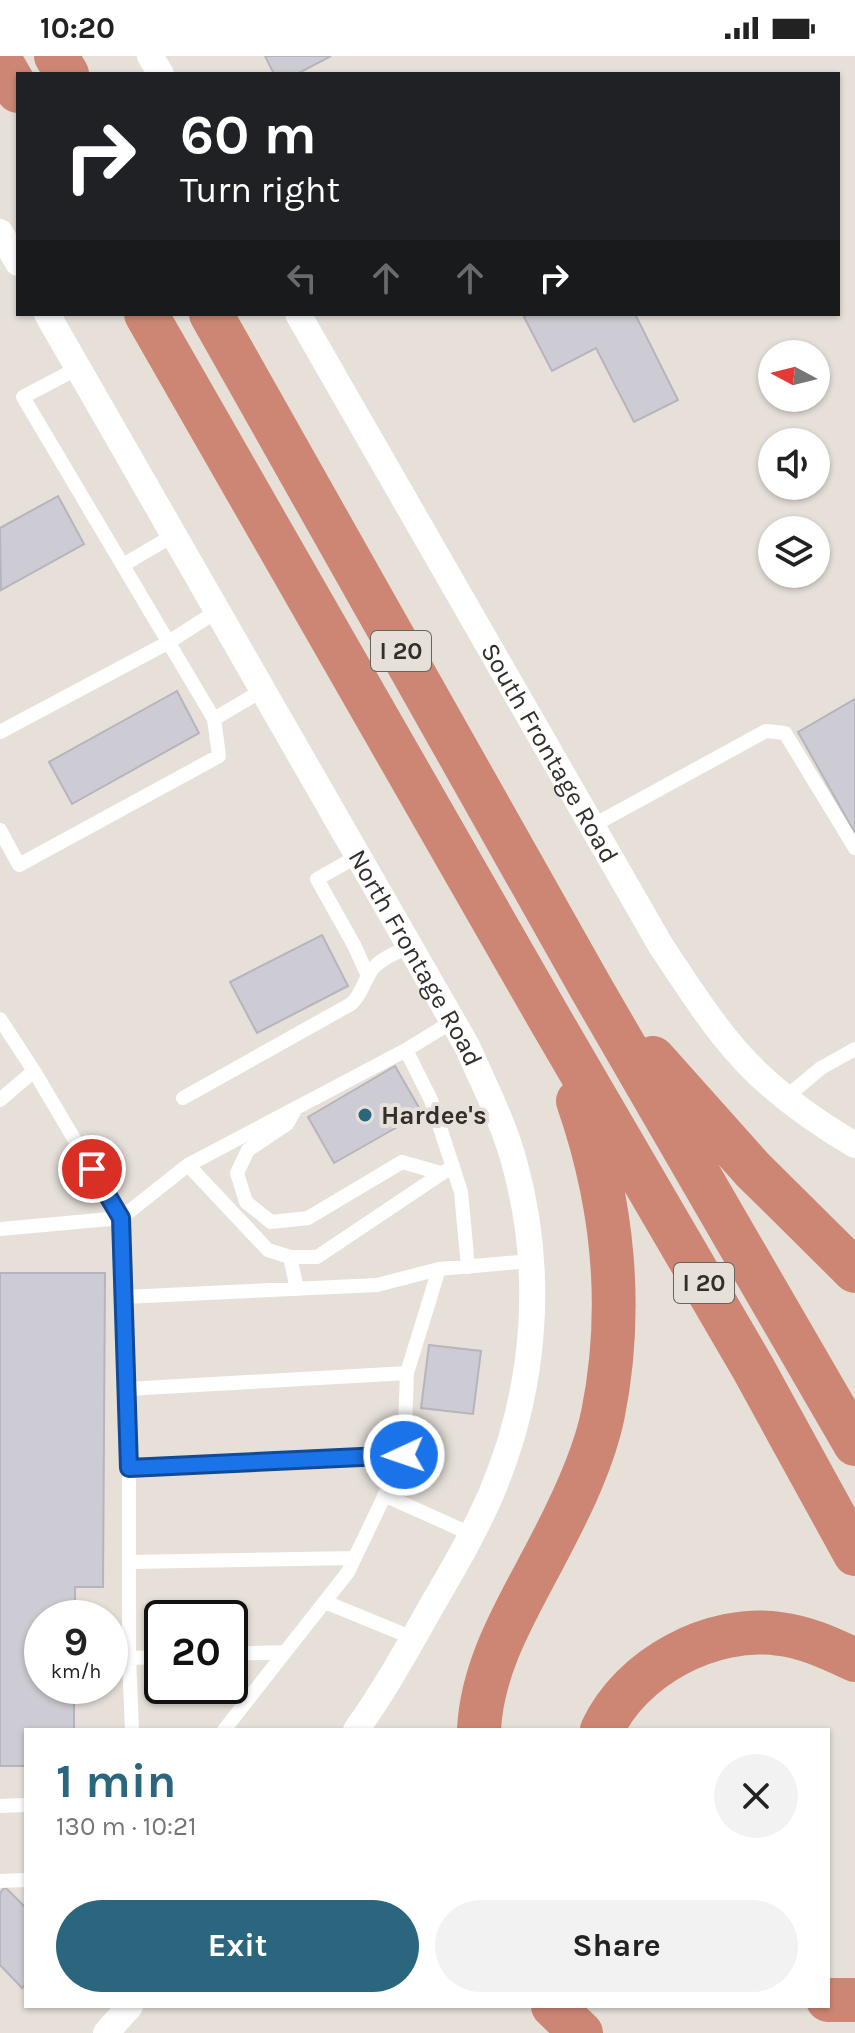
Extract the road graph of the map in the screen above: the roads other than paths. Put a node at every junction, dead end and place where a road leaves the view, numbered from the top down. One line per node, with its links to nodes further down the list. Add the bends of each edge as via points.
1 (0, 60): 2 (highway)
2 (16, 88)
3 (48, 316): 7 (street, North Frontage Road)
4 (147, 316): 22 (highway, I 20)
5 (212, 316): 21 (highway, I 20)
6 (299, 316): 15 (street, South Frontage Road)
7 (78, 368): 8 (street, North Frontage Road); 9 (lane, via 23,397)
8 (174, 535): 9 (lane); 10 (street, North Frontage Road)
9 (123, 565): 11 (lane)
10 (217, 611): 11 (lane); 12 (street, North Frontage Road)
11 (169, 642): 13 (lane); 14 (lane)
12 (263, 690): 13 (lane); 18 (street, North Frontage Road)
13 (214, 719): 16 (lane, via 219,756 19,865)
14 (0, 732)
15 (592, 826): 17 (lane, via 766,731 785,733); 29 (street, South Frontage Road, via 703,1008 752,1068)
16 (0, 830)
17 (855, 848)
18 (358, 856): 19 (street, North Frontage Road); 20 (lane, via 317,879)
19 (409, 946): 20 (lane, via 379,962); 24 (street, North Frontage Road)
20 (368, 976): 28 (lane, via 351,1004)
21 (591, 988): 41 (highway, via 753,1170); 46 (highway, I 20)
22 (548, 1016): 51 (highway, I 20); 64 (highway, via 602,1186 613,1265 614,1339 602,1416 583,1475 511,1617 491,1669)
23 (0, 1019): 27 (lane)
24 (453, 1021): 26 (lane); 38 (street, North Frontage Road, via 515,1164)
25 (855, 1049): 29 (lane)
26 (406, 1050): 31 (lane); 34 (lane, via 431,1100)
27 (34, 1071): 30 (lane); 35 (lane)
28 (183, 1098)
29 (785, 1098): 32 (street, South Frontage Road)
30 (0, 1100)
31 (296, 1107): 33 (lane); 34 (lane, via 287,1124 248,1150 237,1173 246,1202 271,1222 308,1218 402,1162)
32 (855, 1145)
33 (188, 1165): 35 (lane); 37 (lane, via 268,1250)
34 (447, 1170): 37 (lane, via 317,1257); 39 (lane, via 461,1192)
35 (121, 1218): 36 (lane); 43 (lane)
36 (0, 1229)
37 (290, 1257): 42 (lane)
38 (531, 1261): 39 (lane); 50 (street, North Frontage Road, via 531,1343 518,1417 494,1488)
39 (468, 1267): 40 (lane)
40 (439, 1269): 42 (lane, via 377,1285); 44 (lane)
41 (855, 1271)
42 (297, 1289): 43 (lane)
43 (124, 1297): 45 (lane)
44 (407, 1373): 45 (lane); 47 (lane)
45 (127, 1389): 48 (lane)
46 (855, 1444)
47 (404, 1455): 48 (lane); 49 (lane)
48 (129, 1468): 53 (lane)
49 (384, 1495): 50 (lane); 52 (lane)
50 (471, 1534): 55 (street, North Frontage Road)
51 (855, 1554)
52 (355, 1558): 53 (lane); 54 (lane)
53 (129, 1562): 58 (lane)
54 (325, 1602): 55 (lane); 56 (lane)
55 (413, 1638): 63 (street, North Frontage Road)
56 (285, 1652): 57 (lane); 62 (lane)
57 (248, 1653)
58 (129, 1658): 59 (lane); 61 (lane)
59 (144, 1658)
60 (855, 1660): 65 (highway, via 779,1633 711,1639 654,1669 626,1694)
61 (132, 1728)
62 (226, 1728)
63 (357, 1728)
64 (479, 1728)
65 (603, 1728)
66 (24, 1805): 67 (lane)
67 (0, 1806)
68 (24, 1880): 69 (lane)
69 (0, 1881)
70 (830, 2000): 71 (highway)
71 (855, 2000)
72 (128, 2008): 75 (street)
73 (541, 2008): 76 (highway)
74 (555, 2008): 77 (highway)
75 (106, 2033)
76 (545, 2033)
77 (581, 2033)

